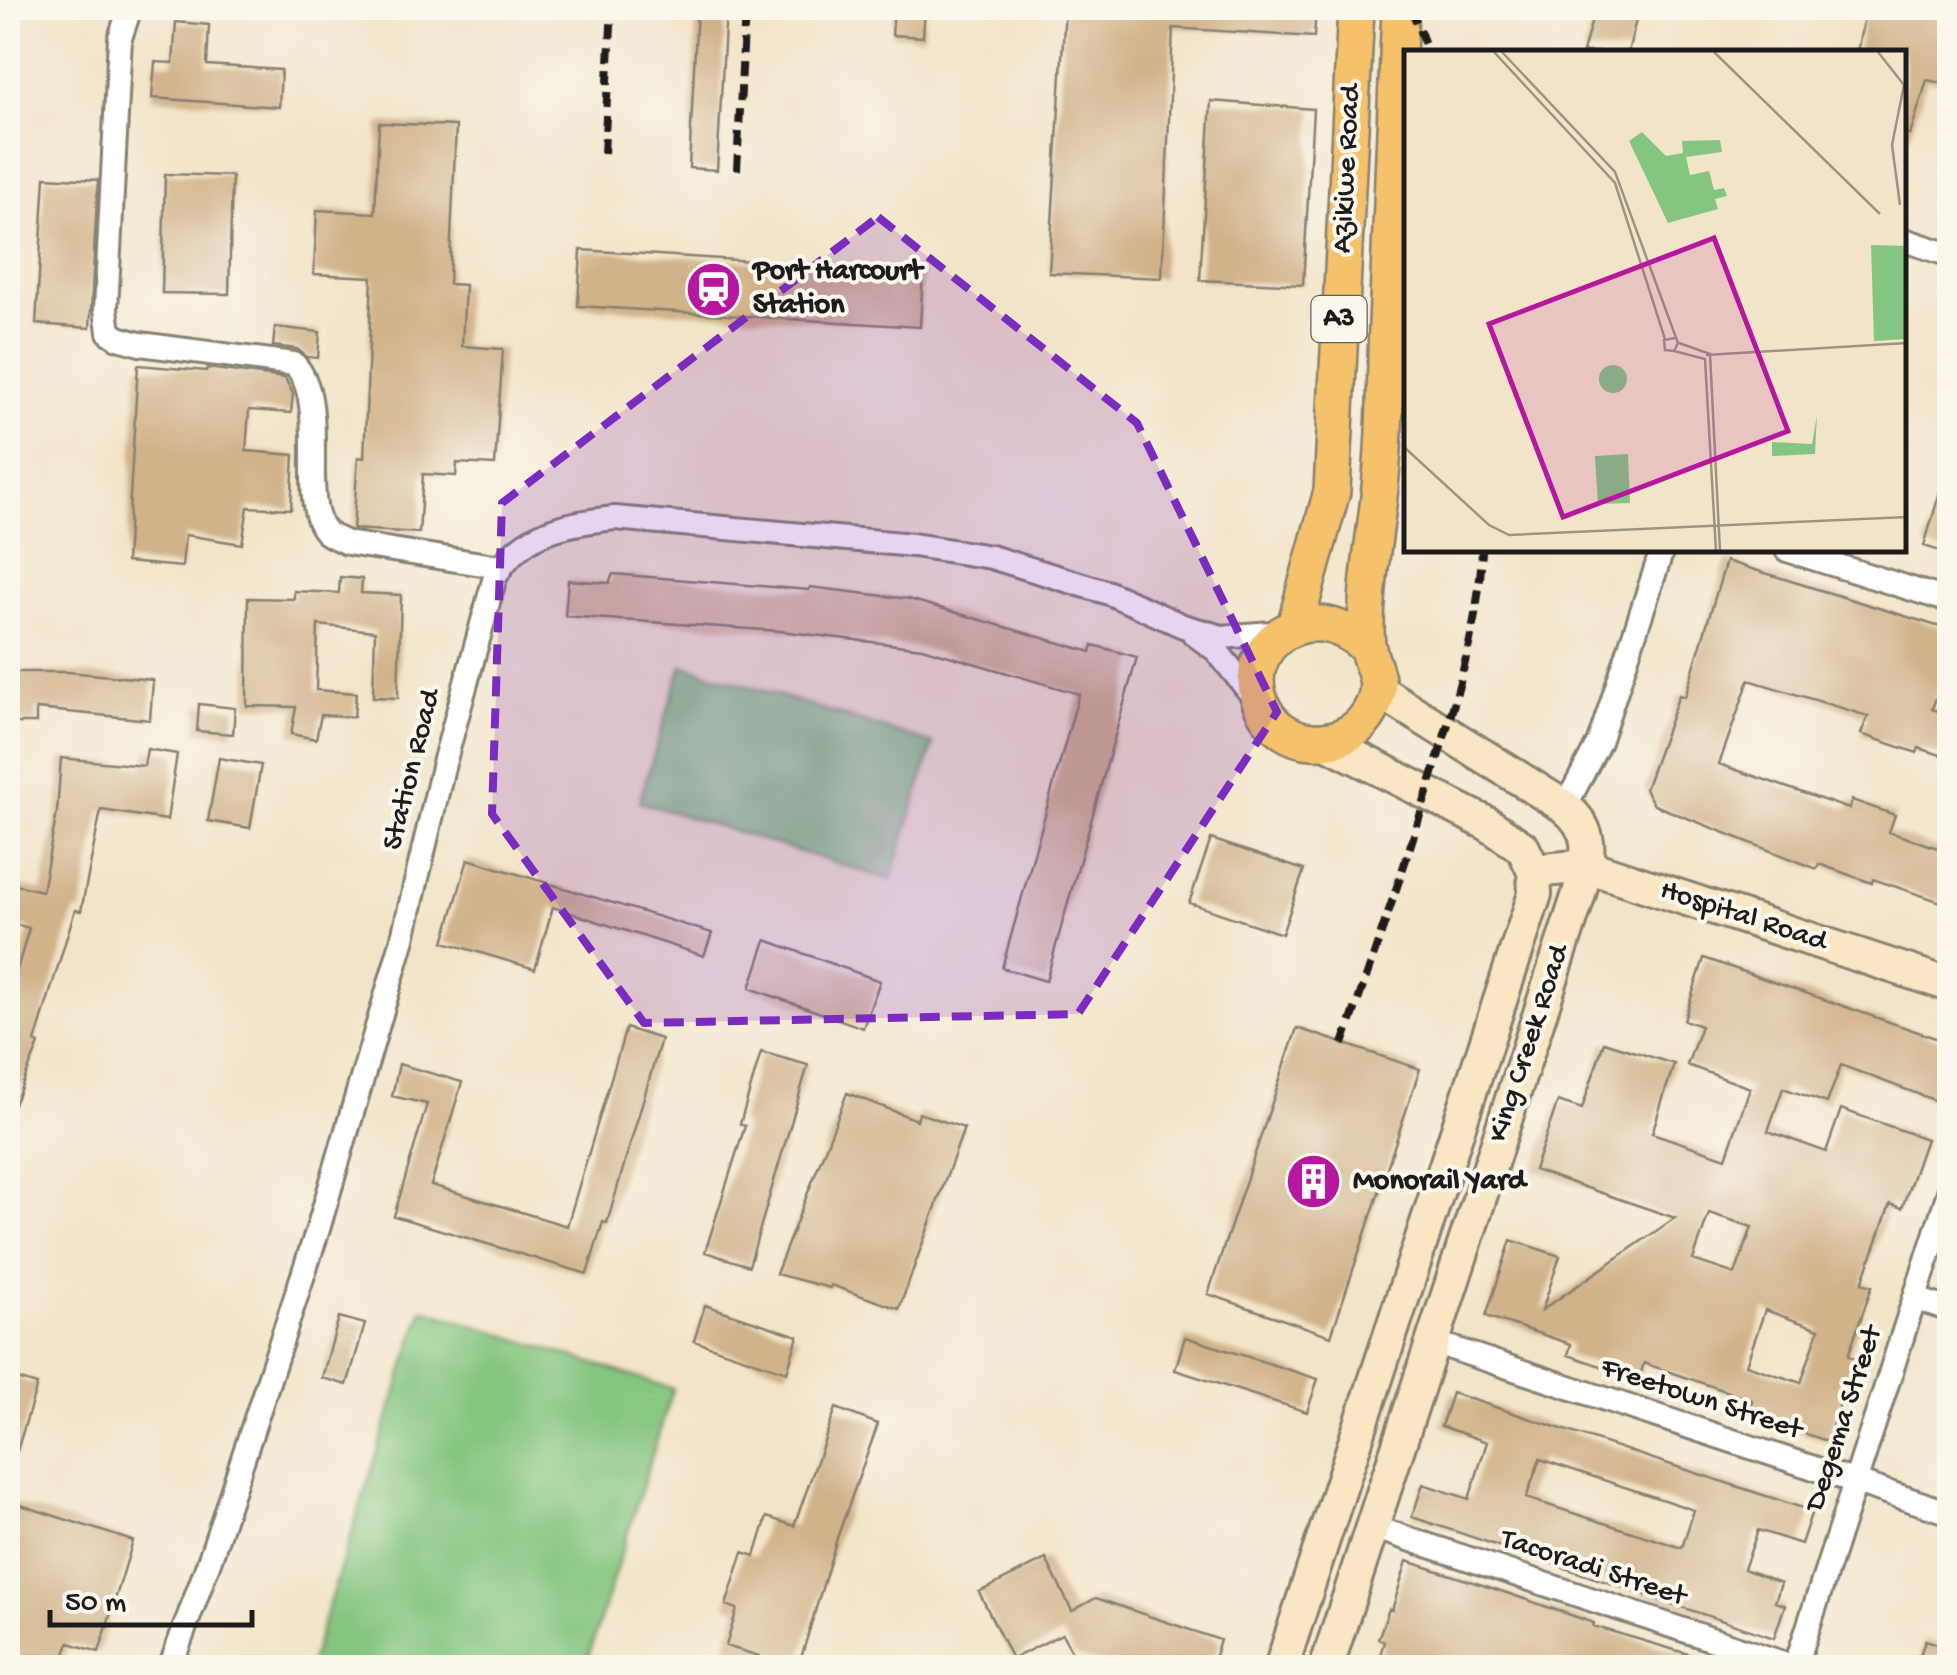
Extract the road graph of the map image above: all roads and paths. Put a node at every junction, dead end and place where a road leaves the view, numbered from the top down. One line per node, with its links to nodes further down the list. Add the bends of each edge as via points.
1 (130, 8): 9 (street, via 120,38 109,332 140,344 294,364 311,400 316,510 326,532 347,543)
2 (1356, 8): 12 (main road, Azikiwe Road / A3, via 1332,491)
3 (1400, 8): 4 (main road, Azikiwe Road / A3)
4 (1402, 85): 13 (main road, Azikiwe Road / A3)
5 (1907, 241): 6 (street)
6 (1950, 255)
7 (1661, 552): 17 (street, via 1599,742)
8 (1793, 552): 10 (street)
9 (500, 567): 11 (street, via 530,539 568,522 615,518 991,557 1109,593); 29 (street, Station Road, via 318,1230)
10 (1950, 601)
11 (1183, 626): 12 (street, via 1222,638); 15 (street, via 1216,650)
12 (1290, 629): 13 (main road, via 1335,624); 15 (main road, A3, via 1260,664 1256,683)
13 (1368, 648): 14 (main road, A3)
14 (1378, 690): 16 (main road, via 1355,730); 17 (street)
15 (1263, 708): 16 (main road, via 1278,728 1301,740)
16 (1326, 742): 19 (street, via 1488,824 1523,848)
17 (1565, 806): 18 (street, King Creek Road, via 1588,836)
18 (1586, 866): 19 (street, Hospital Road); 20 (street, Hospital Road); 24 (street, King Creek Road)
19 (1534, 870): 30 (street, King Creek Road, via 1535,894)
20 (1950, 986)
21 (1950, 1188): 22 (street, Degema Street)
22 (1916, 1299): 23 (street); 25 (street, Degema Street)
23 (1950, 1310)
24 (1434, 1342): 25 (street, Freetown Street); 27 (street, King Creek Road)
25 (1855, 1483): 26 (street, Freetown Street); 28 (street, Degema Street)
26 (1950, 1513)
27 (1372, 1528): 28 (street, Tacoradi Street); 31 (street, King Creek Road)
28 (1795, 1667)
29 (170, 1668)
30 (1282, 1668)
31 (1326, 1668)

